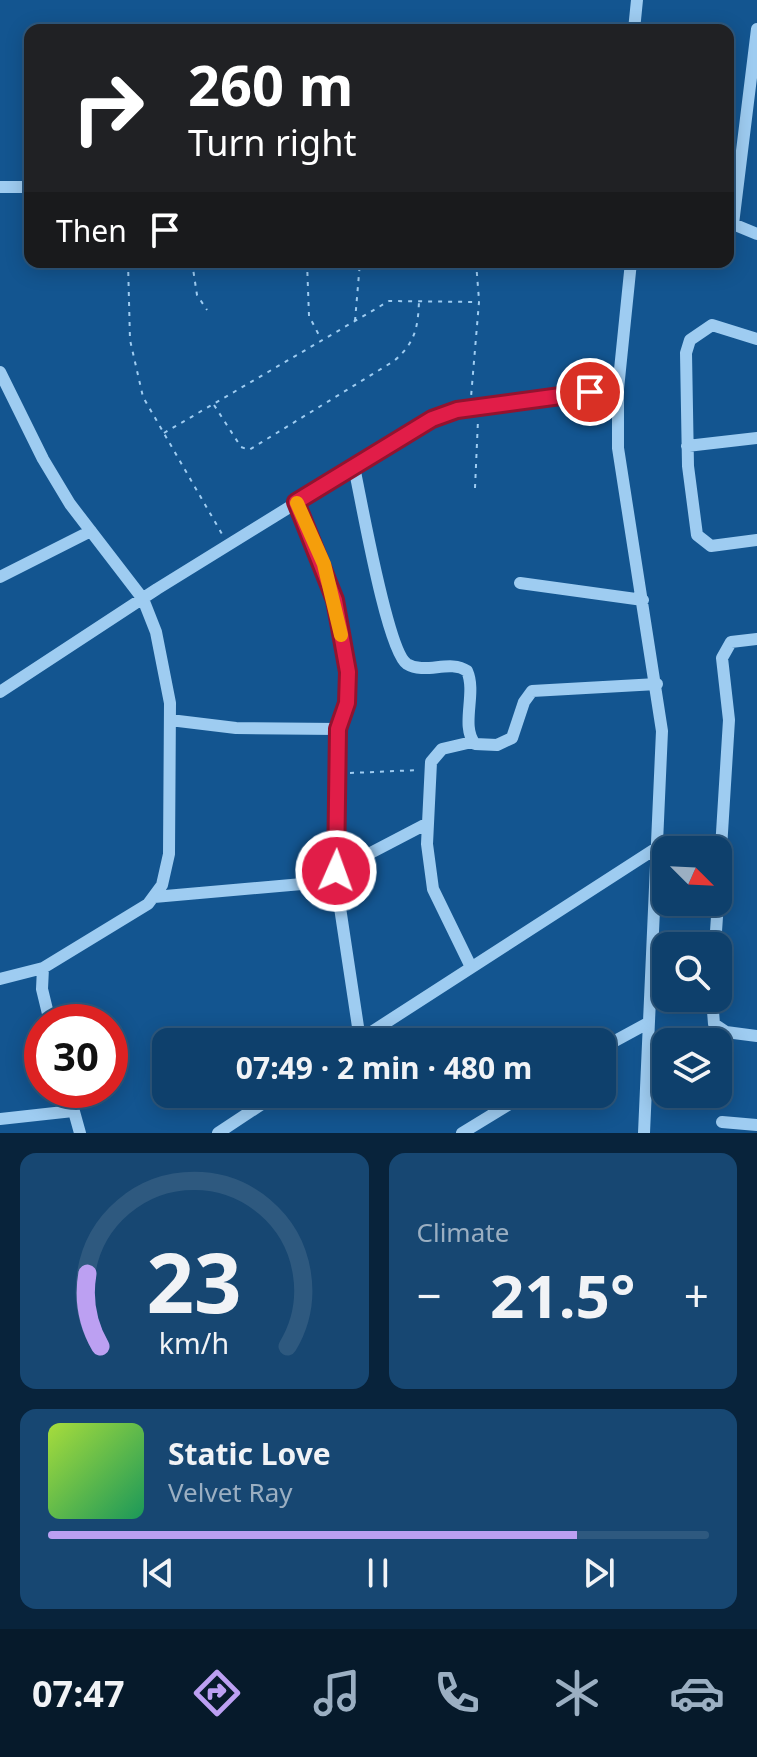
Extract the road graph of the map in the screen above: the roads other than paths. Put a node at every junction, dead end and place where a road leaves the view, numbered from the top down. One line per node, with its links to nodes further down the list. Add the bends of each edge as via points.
1 (637, 0): 2 (street)
2 (635, 24)
3 (757, 29): 4 (street)
4 (755, 72): 7 (street)
5 (0, 187): 6 (street)
6 (24, 187)
7 (734, 199)
8 (734, 225): 9 (street)
9 (757, 234)
10 (630, 268): 13 (street)
11 (757, 339): 15 (street, via 718,325 690,340)
12 (0, 372): 18 (street, via 43,459)
13 (618, 389): 16 (street, via 474,408 432,419); 23 (street, via 620,468)
14 (757, 438): 15 (street)
15 (687, 446): 19 (street, via 701,541 717,547)
16 (354, 467): 17 (street); 29 (street, via 401,657 413,667 458,666 467,671)
17 (296, 502): 22 (street); 28 (street, via 335,600 349,692)
18 (91, 531): 20 (street); 22 (street)
19 (757, 540)
20 (0, 577)
21 (520, 583): 23 (street)
22 (143, 599): 26 (street); 27 (street, via 156,632)
23 (643, 600): 25 (street)
24 (757, 639): 32 (street, via 731,642 722,658 729,720)
25 (657, 684): 29 (street, via 532,691 512,738 497,745); 31 (street, via 662,731)
26 (0, 692)
27 (170, 720): 28 (street, via 236,728); 35 (street, via 169,854)
28 (338, 729): 34 (street)
29 (472, 742): 30 (street, via 442,749 429,769)
30 (428, 823): 34 (street); 37 (street, via 433,889)
31 (656, 836)
32 (722, 836)
33 (652, 851): 37 (street)
34 (336, 876): 35 (street); 43 (street)
35 (154, 897): 38 (street)
36 (652, 916): 42 (street)
37 (471, 967): 44 (street)
38 (43, 968): 39 (street); 40 (street)
39 (0, 979)
40 (46, 1004)
41 (713, 1012): 45 (street, via 714,1024 726,1032)
42 (648, 1023): 46 (street); 57 (street)
43 (356, 1028)
44 (378, 1028)
45 (757, 1036)
46 (616, 1040)
47 (72, 1108): 50 (street)
48 (256, 1108): 55 (street)
49 (503, 1108): 56 (street)
50 (73, 1111): 51 (street); 54 (street)
51 (0, 1119)
52 (722, 1122): 53 (street)
53 (757, 1125)
54 (80, 1133)
55 (218, 1133)
56 (462, 1133)
57 (644, 1133)

